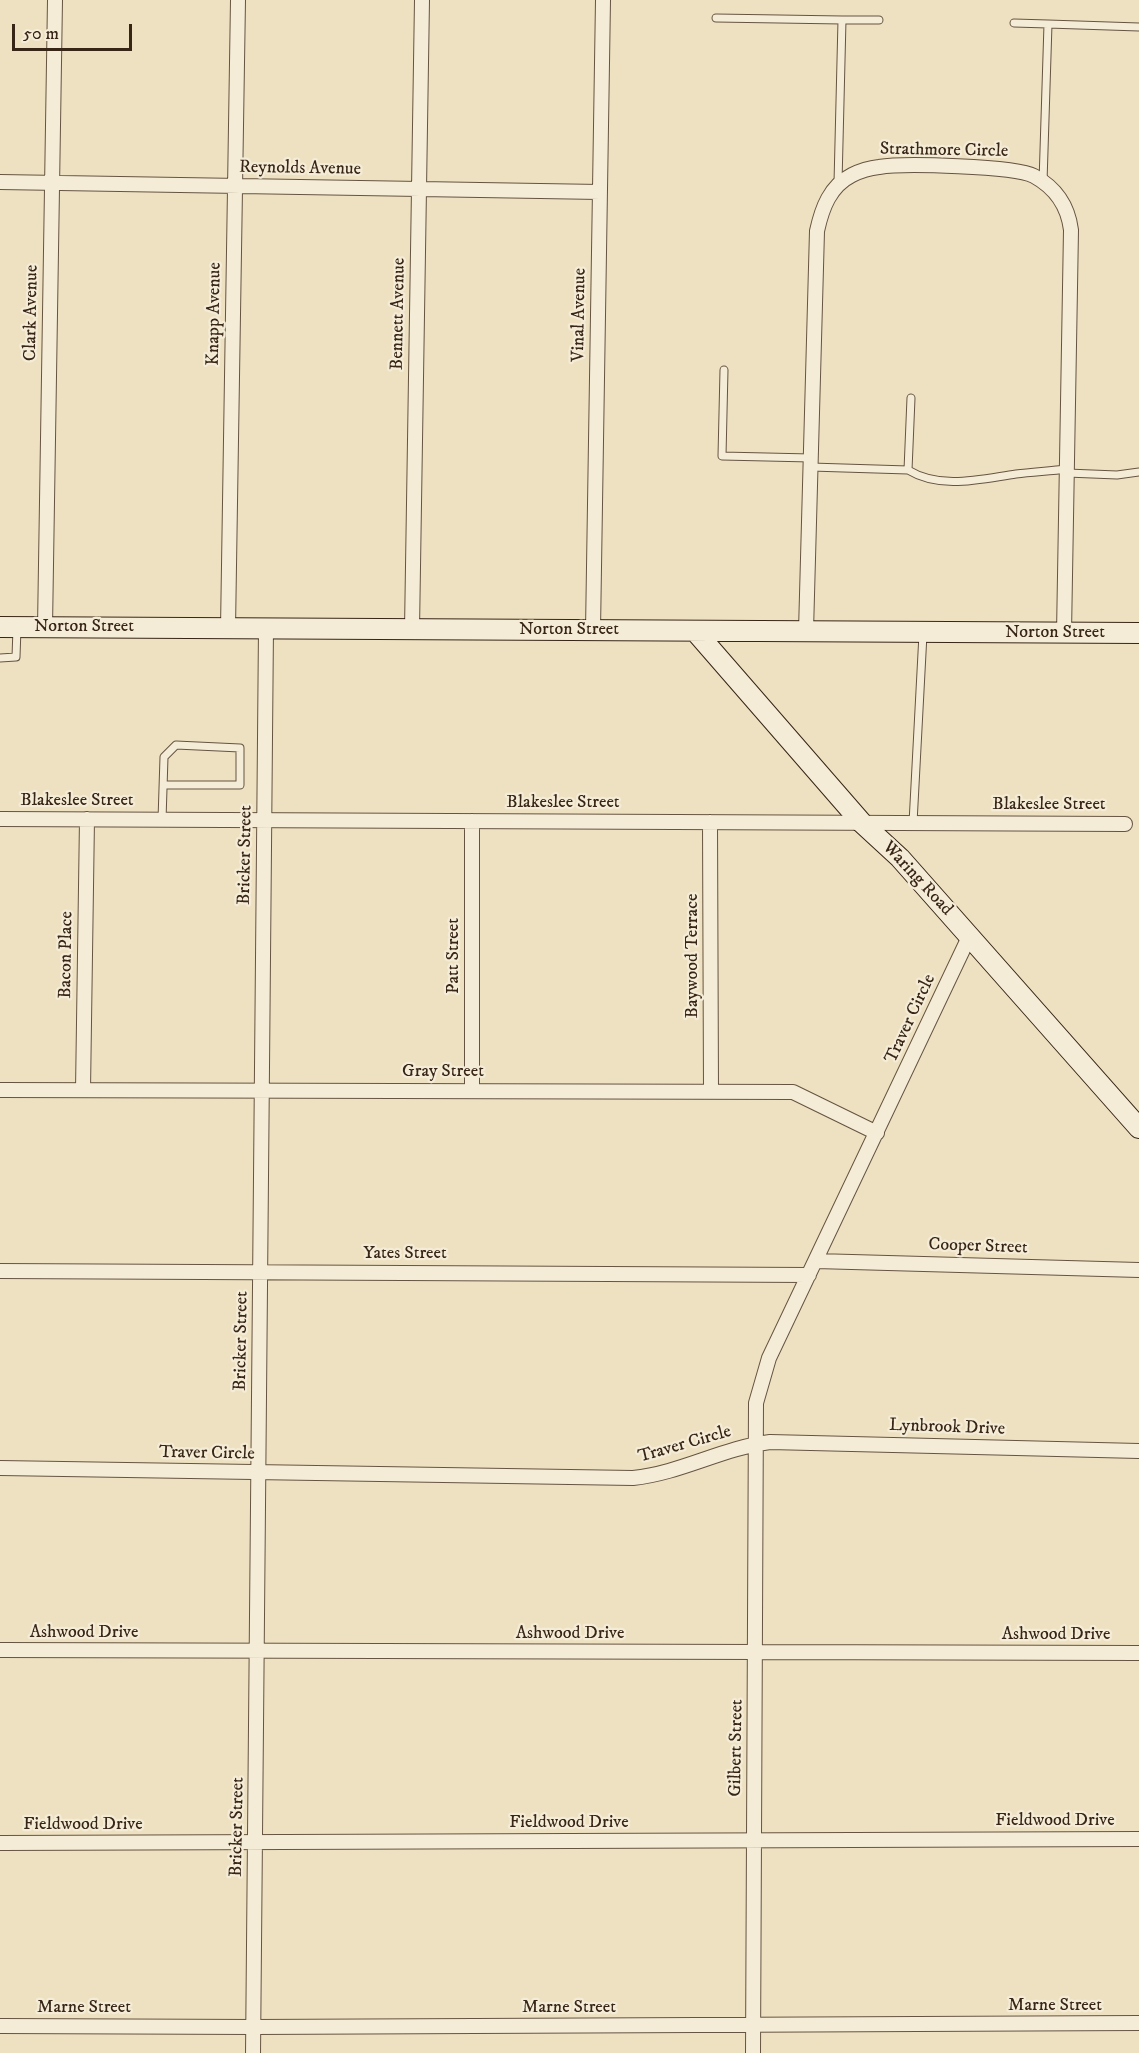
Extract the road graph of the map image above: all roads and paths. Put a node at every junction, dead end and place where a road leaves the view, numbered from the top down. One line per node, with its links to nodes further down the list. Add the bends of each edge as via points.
1 (55, 0): 13 (street, Clark Avenue)
2 (238, 0): 15 (street, Knapp Avenue)
3 (422, 0): 16 (street, Bennett Avenue)
4 (603, 0): 17 (street, Vinal Avenue)
5 (716, 18): 6 (lane)
6 (842, 20): 7 (lane); 14 (lane)
7 (879, 20)
8 (1014, 22): 9 (lane)
9 (1048, 24): 10 (lane); 12 (lane)
10 (1139, 27)
11 (0, 182): 13 (street, Reynolds Avenue)
12 (1043, 182): 14 (street, Strathmore Circle, via 1032,175 1003,169 892,166 867,169); 22 (street, Strathmore Circle, via 1066,207 1071,230)
13 (53, 183): 15 (street, Reynolds Avenue); 25 (street, Clark Avenue)
14 (838, 185): 20 (street, via 827,199 817,231)
15 (235, 186): 16 (street, Reynolds Avenue); 26 (street, Knapp Avenue)
16 (419, 189): 17 (street, Reynolds Avenue); 28 (street, Bennett Avenue)
17 (600, 192): 29 (street, Vinal Avenue)
18 (724, 370): 20 (lane, via 722,456)
19 (910, 398): 21 (lane)
20 (811, 463): 21 (lane); 31 (street)
21 (908, 470): 22 (lane, via 920,478 941,481 987,481)
22 (1067, 471): 23 (lane, via 1117,475); 33 (street, Strathmore Circle)
23 (1139, 471)
24 (9, 627): 25 (main road, Norton Street); 35 (lane, via 16,657)
25 (45, 627): 26 (main road, Norton Street)
26 (228, 628): 27 (main road, Norton Street)
27 (266, 628): 28 (main road, Norton Street); 40 (street, Bricker Street)
28 (412, 629): 29 (main road, Norton Street)
29 (593, 630): 30 (main road, Norton Street)
30 (695, 631): 31 (main road, Norton Street); 43 (main road, Waring Road)
31 (806, 631): 32 (main road, Norton Street)
32 (923, 632): 33 (main road, Norton Street); 44 (lane)
33 (1064, 633): 34 (main road, Norton Street)
34 (1139, 633)
35 (0, 658)
36 (164, 785): 36 (lane, via 165,757 176,745 240,748 240,785); 39 (lane)
37 (0, 819): 38 (street, Blakeslee Street)
38 (87, 819): 39 (street, Blakeslee Street); 48 (street, Bacon Place)
39 (162, 820): 40 (street, Blakeslee Street)
40 (265, 820): 41 (street, Blakeslee Street); 50 (street, Bricker Street)
41 (472, 821): 42 (street, Blakeslee Street); 49 (street, Patt Street)
42 (710, 822): 43 (street, Blakeslee Street); 51 (street, Baywood Terrace)
43 (862, 823): 44 (street, Blakeslee Street); 46 (main road, Waring Road, via 900,858)
44 (913, 823): 45 (street, Blakeslee Street)
45 (1125, 824)
46 (969, 937): 52 (main road, Waring Road); 53 (street, Traver Circle)
47 (0, 1090): 48 (street, Gray Street)
48 (83, 1090): 50 (street, Gray Street)
49 (472, 1090): 50 (street, Gray Street); 51 (street, Gray Street)
50 (262, 1091): 55 (street, Bricker Street)
51 (711, 1091): 53 (street, Gray Street, via 793,1092)
52 (1139, 1128)
53 (877, 1133): 54 (street, Traver Circle)
54 (816, 1261): 56 (street, Cooper Street); 58 (street, Traver Circle)
55 (261, 1270): 57 (street, Yates Street); 58 (street, Yates Street); 62 (street, Bricker Street)
56 (1139, 1270)
57 (0, 1271)
58 (809, 1275): 59 (street, Traver Circle, via 762,1380 756,1403)
59 (754, 1444): 60 (street, Lynbrook Drive); 62 (street, Traver Circle, via 681,1468 633,1478); 65 (street, Gilbert Street)
60 (1139, 1451)
61 (0, 1468): 62 (street, Traver Circle)
62 (259, 1473): 64 (street, Bricker Street)
63 (0, 1650): 64 (street, Ashwood Drive)
64 (257, 1651): 65 (street, Ashwood Drive); 69 (street, Bricker Street)
65 (756, 1652): 66 (street, Ashwood Drive); 68 (street, Gilbert Street)
66 (1139, 1653)
67 (1139, 1839): 68 (street, Fieldwood Drive)
68 (754, 1840): 69 (street, Fieldwood Drive); 72 (street, Gilbert Street)
69 (255, 1842): 70 (street, Fieldwood Drive); 74 (street, Bricker Street)
70 (0, 1843)
71 (1139, 2023): 72 (street, Marne Street)
72 (753, 2025): 74 (street, Marne Street); 76 (street, Gilbert Street)
73 (0, 2026): 74 (street, Marne Street)
74 (254, 2027): 75 (street, Bricker Street)
75 (253, 2053)
76 (753, 2053)

